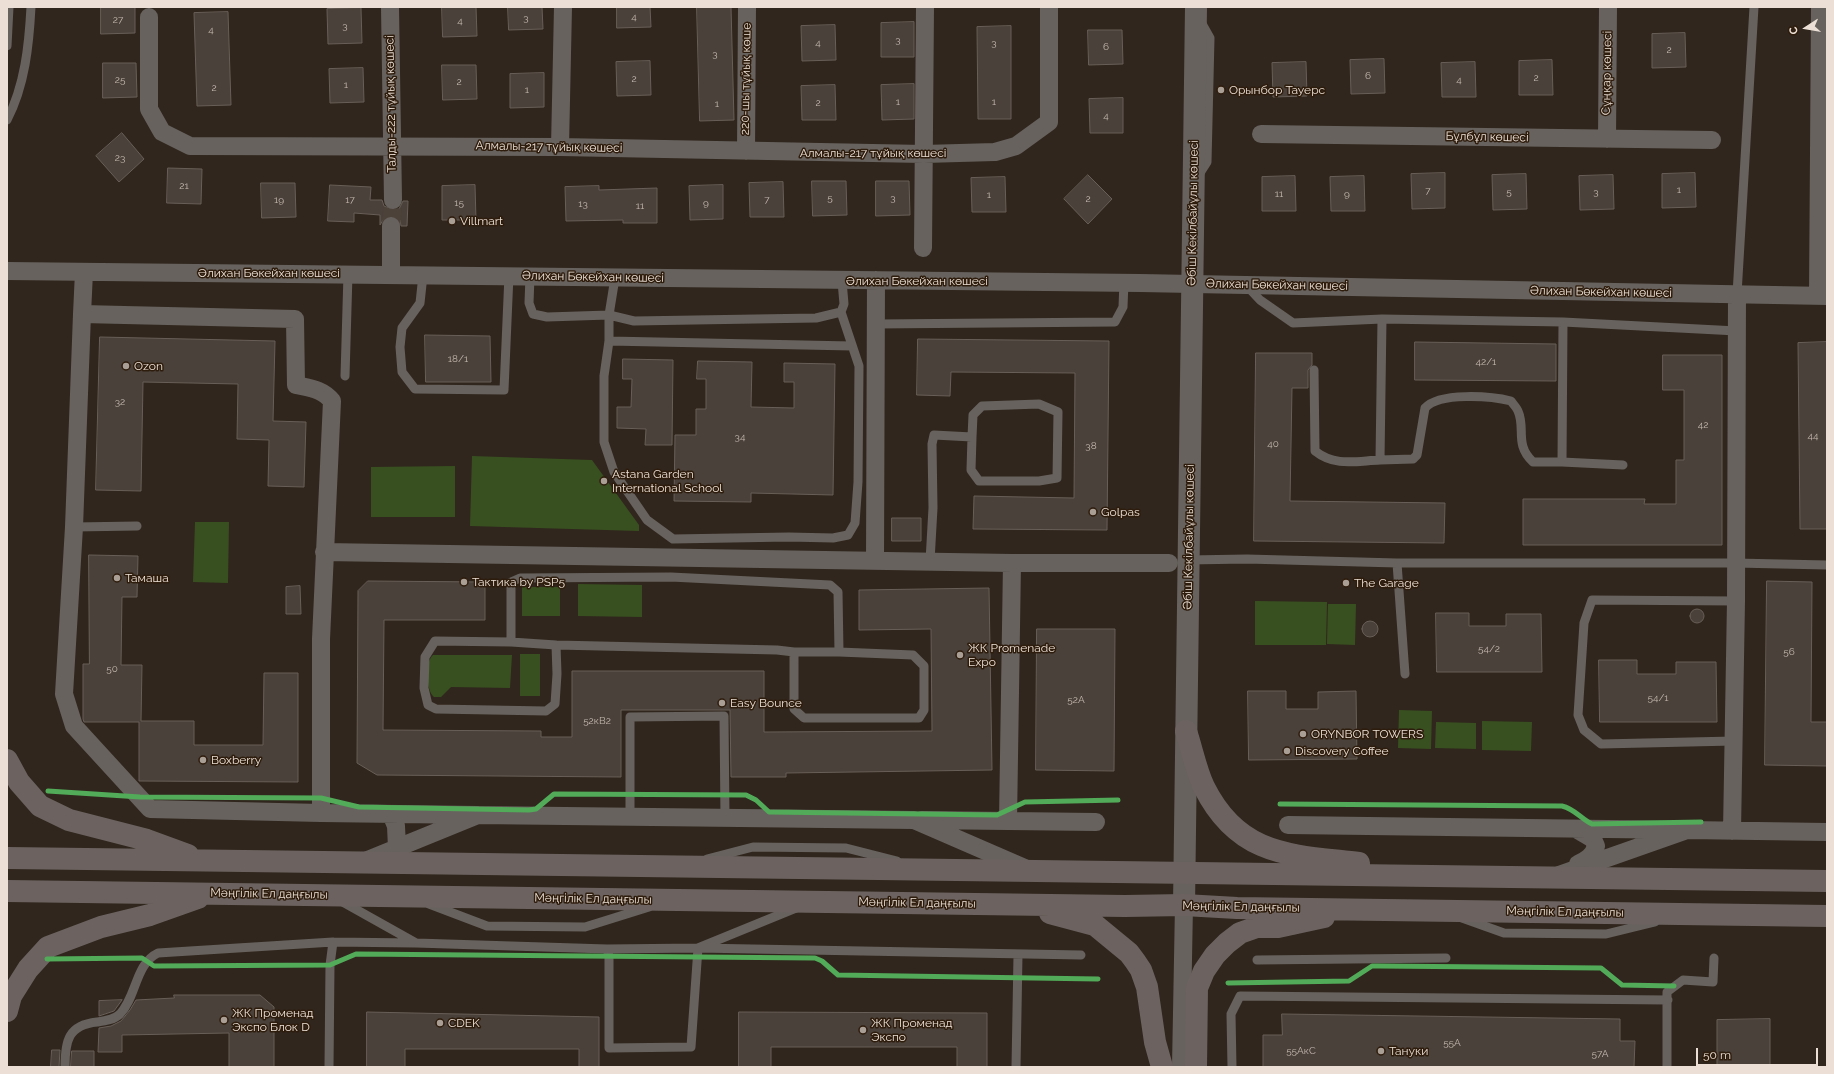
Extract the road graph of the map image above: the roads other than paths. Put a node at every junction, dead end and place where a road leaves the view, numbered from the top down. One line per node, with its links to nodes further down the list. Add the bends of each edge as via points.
1 (9, 7): 13 (lane)
2 (31, 7): 14 (lane, via 29,44 16,103)
3 (390, 7): 18 (street, Талды-222 тұйық көшесі)
4 (563, 7): 19 (street)
5 (747, 7): 20 (street, 220-шы тұйық көше)
6 (925, 7): 21 (street)
7 (1049, 7): 21 (street, Алмалы-217 тұйық көшесі, via 1049,122 1016,146 995,152)
8 (1608, 7): 16 (street, Сұңқар көшесі)
9 (1754, 7): 38 (lane)
10 (1820, 7): 39 (street)
11 (1196, 10): 36 (street, Әбіш Кекілбайұлы көшесі)
12 (149, 17): 18 (street, Алмалы-217 тұйық көшесі, via 149,109 162,132 190,146)
13 (7, 46)
14 (7, 120)
15 (1261, 134): 16 (street, Бұлбұл көшесі)
16 (1607, 139): 17 (street, Бұлбұл көшесі)
17 (1712, 140)
18 (392, 146): 19 (street, Алмалы-217 тұйық көшесі); 22 (street, Талды-222 тұйық көшесі)
19 (560, 147): 20 (street, Алмалы-217 тұйық көшесі)
20 (746, 151): 21 (street, Алмалы-217 тұйық көшесі)
21 (924, 154): 24 (street)
22 (393, 200)
23 (391, 226): 28 (street)
24 (923, 248)
25 (7, 271): 26 (street, Әлихан Бөкейхан көшесі)
26 (84, 272): 27 (street, Әлихан Бөкейхан көшесі); 41 (street)
27 (348, 274): 28 (street, Әлихан Бөкейхан көшесі); 50 (lane)
28 (391, 274): 29 (street, Әлихан Бөкейхан көшесі)
29 (423, 275): 30 (street, Әлихан Бөкейхан көшесі); 30 (lane, via 420,303 402,328 400,347 402,372 415,389 504,390)
30 (509, 276): 31 (street, Әлихан Бөкейхан көшесі)
31 (530, 276): 32 (street, Әлихан Бөкейхан көшесі); 42 (lane, via 529,303 533,314 547,317)
32 (615, 278): 34 (street, Әлихан Бөкейхан көшесі); 42 (lane)
33 (876, 280): 34 (street, Әлихан Бөкейхан көшесі); 35 (street, Әлихан Бөкейхан көшесі); 45 (street)
34 (842, 281): 40 (lane, via 844,304)
35 (1124, 282): 36 (street, Әлихан Бөкейхан көшесі); 45 (lane, via 1123,307 1115,322)
36 (1192, 284): 37 (street, Әлихан Бөкейхан көшесі); 59 (street, Әбіш Кекілбайұлы көшесі)
37 (1246, 284): 38 (street, Әлихан Бөкейхан көшесі); 43 (lane, via 1260,300 1293,323)
38 (1737, 294): 39 (street, Әлихан Бөкейхан көшесі); 46 (street)
39 (1822, 296)
40 (841, 312): 42 (lane, via 816,318 634,321); 48 (lane)
41 (82, 314): 56 (street); 57 (street, via 295,319 296,385 321,391 332,401)
42 (609, 315): 47 (lane)
43 (1382, 318): 44 (lane); 52 (lane)
44 (1563, 322): 46 (lane); 53 (lane)
45 (876, 324): 58 (street)
46 (1736, 331): 62 (street)
47 (610, 341): 48 (lane); 48 (lane, via 604,376 604,442 614,472 647,520 673,539 833,538 848,535 855,523 858,482 858,366)
48 (852, 346)
49 (1314, 370): 52 (lane, via 1315,451 1334,462)
50 (345, 376)
51 (972, 437): 51 (lane, via 971,470 979,481 1039,482 1057,478 1058,412 1039,404 982,406 973,415); 60 (lane, via 934,435)
52 (1380, 460): 53 (lane, via 1413,459 1417,456 1425,408 1430,402 1439,399 1494,396 1511,401 1519,412 1525,454 1533,462)
53 (1562, 462): 54 (lane)
54 (1623, 465)
55 (137, 526): 56 (lane)
56 (74, 527): 75 (street, via 64,694 74,726 150,809)
57 (324, 552): 65 (street); 75 (street)
58 (876, 561): 60 (street); 65 (street)
59 (1179, 561): 61 (street); 63 (lane, via 1247,559); 72 (street, Әбіш Кекілбайұлы көшесі)
60 (930, 562): 61 (street)
61 (1012, 563): 81 (street)
62 (1736, 563): 63 (lane); 64 (lane); 66 (street)
63 (1397, 564): 71 (lane)
64 (1827, 565)
65 (672, 567): 67 (lane, via 520,578 511,582); 70 (lane, via 830,585 838,592)
66 (1736, 601): 73 (street); 73 (lane, via 1592,600 1584,623 1578,715 1584,730 1600,744)
67 (511, 642): 68 (lane); 68 (lane, via 435,641 425,657 424,688 428,705 436,709 546,711 555,704)
68 (556, 645): 69 (lane)
69 (794, 652): 70 (lane); 70 (lane, via 794,709 804,718 919,718 924,710 924,666 913,655)
70 (839, 652)
71 (1405, 674)
72 (1186, 731): 93 (street, Әбіш Кекілбайұлы көшесі); 94 (main road, via 1204,786 1229,825 1242,835 1268,848 1294,856)
73 (1734, 740): 86 (street)
74 (7, 760): 90 (main road, via 19,782 40,806 69,820 147,840)
75 (321, 813): 76 (street)
76 (391, 814): 77 (street); 88 (street, via 396,826)
77 (478, 814): 78 (street); 88 (street)
78 (630, 816): 79 (street); 79 (lane, via 630,717 724,716)
79 (725, 818): 80 (street)
80 (914, 820): 81 (street); 92 (street)
81 (1008, 821): 82 (street)
82 (1096, 822)
83 (1288, 825): 84 (street)
84 (1576, 829): 85 (street); 95 (street, via 1593,839 1596,846 1594,853)
85 (1687, 830): 86 (street); 95 (street)
86 (1732, 831): 87 (street)
87 (1827, 832)
88 (397, 848): 91 (street)
89 (7, 858): 90 (main road)
90 (202, 861): 91 (main road)
91 (361, 863): 92 (main road)
92 (1032, 871): 93 (main road)
93 (1185, 873): 94 (main road); 104 (street, Әбіш Кекілбайұлы көшесі)
94 (1460, 877): 95 (main road)
95 (1550, 878): 96 (main road)
96 (1827, 881)
97 (7, 891): 98 (main road, Мәңгілік Ел даңғылы)
98 (209, 893): 99 (main road, Мәңгілік Ел даңғылы); 117 (main road, via 150,915 101,927 48,947 11,996)
99 (329, 895): 100 (main road, Мәңгілік Ел даңғылы); 108 (lane)
100 (409, 896): 101 (main road, Мәңгілік Ел даңғылы); 101 (lane, via 487,926 585,927)
101 (672, 900): 102 (main road, Мәңгілік Ел даңғылы)
102 (812, 902): 103 (main road, Мәңгілік Ел даңғылы); 109 (lane)
103 (1020, 904): 104 (main road, Мәңгілік Ел даңғылы, via 1148,907); 121 (main road, via 1095,926 1129,954 1141,970 1147,987 1155,1042)
104 (1184, 905): 105 (main road, Мәңгілік Ел даңғылы); 122 (street, Әбіш Кекілбайұлы көшесі)
105 (1343, 909): 106 (main road, Мәңгілік Ел даңғылы); 123 (main road, via 1318,919 1278,927 1257,927 1240,933 1227,943 1204,971 1197,988)
106 (1827, 916)
107 (332, 942): 108 (lane); 118 (lane, via 158,953 149,958 144,965 121,1013 114,1018 88,1023 69,1036 65,1047); 119 (lane)
108 (416, 943): 110 (lane)
109 (698, 948): 110 (lane); 110 (lane, via 691,1047 609,1048); 111 (lane)
110 (607, 949)
111 (1018, 955): 112 (lane); 120 (lane)
112 (1081, 955)
113 (1446, 958): 115 (lane)
114 (1714, 958): 116 (lane, via 1713,982 1683,980 1666,992)
115 (1257, 960)
116 (1668, 1000): 124 (lane, via 1240,996 1231,1014); 125 (lane)
117 (7, 1011)
118 (65, 1067)
119 (329, 1067)
120 (1016, 1067)
121 (1162, 1067)
122 (1180, 1067)
123 (1196, 1067)
124 (1232, 1067)
125 (1667, 1067)

